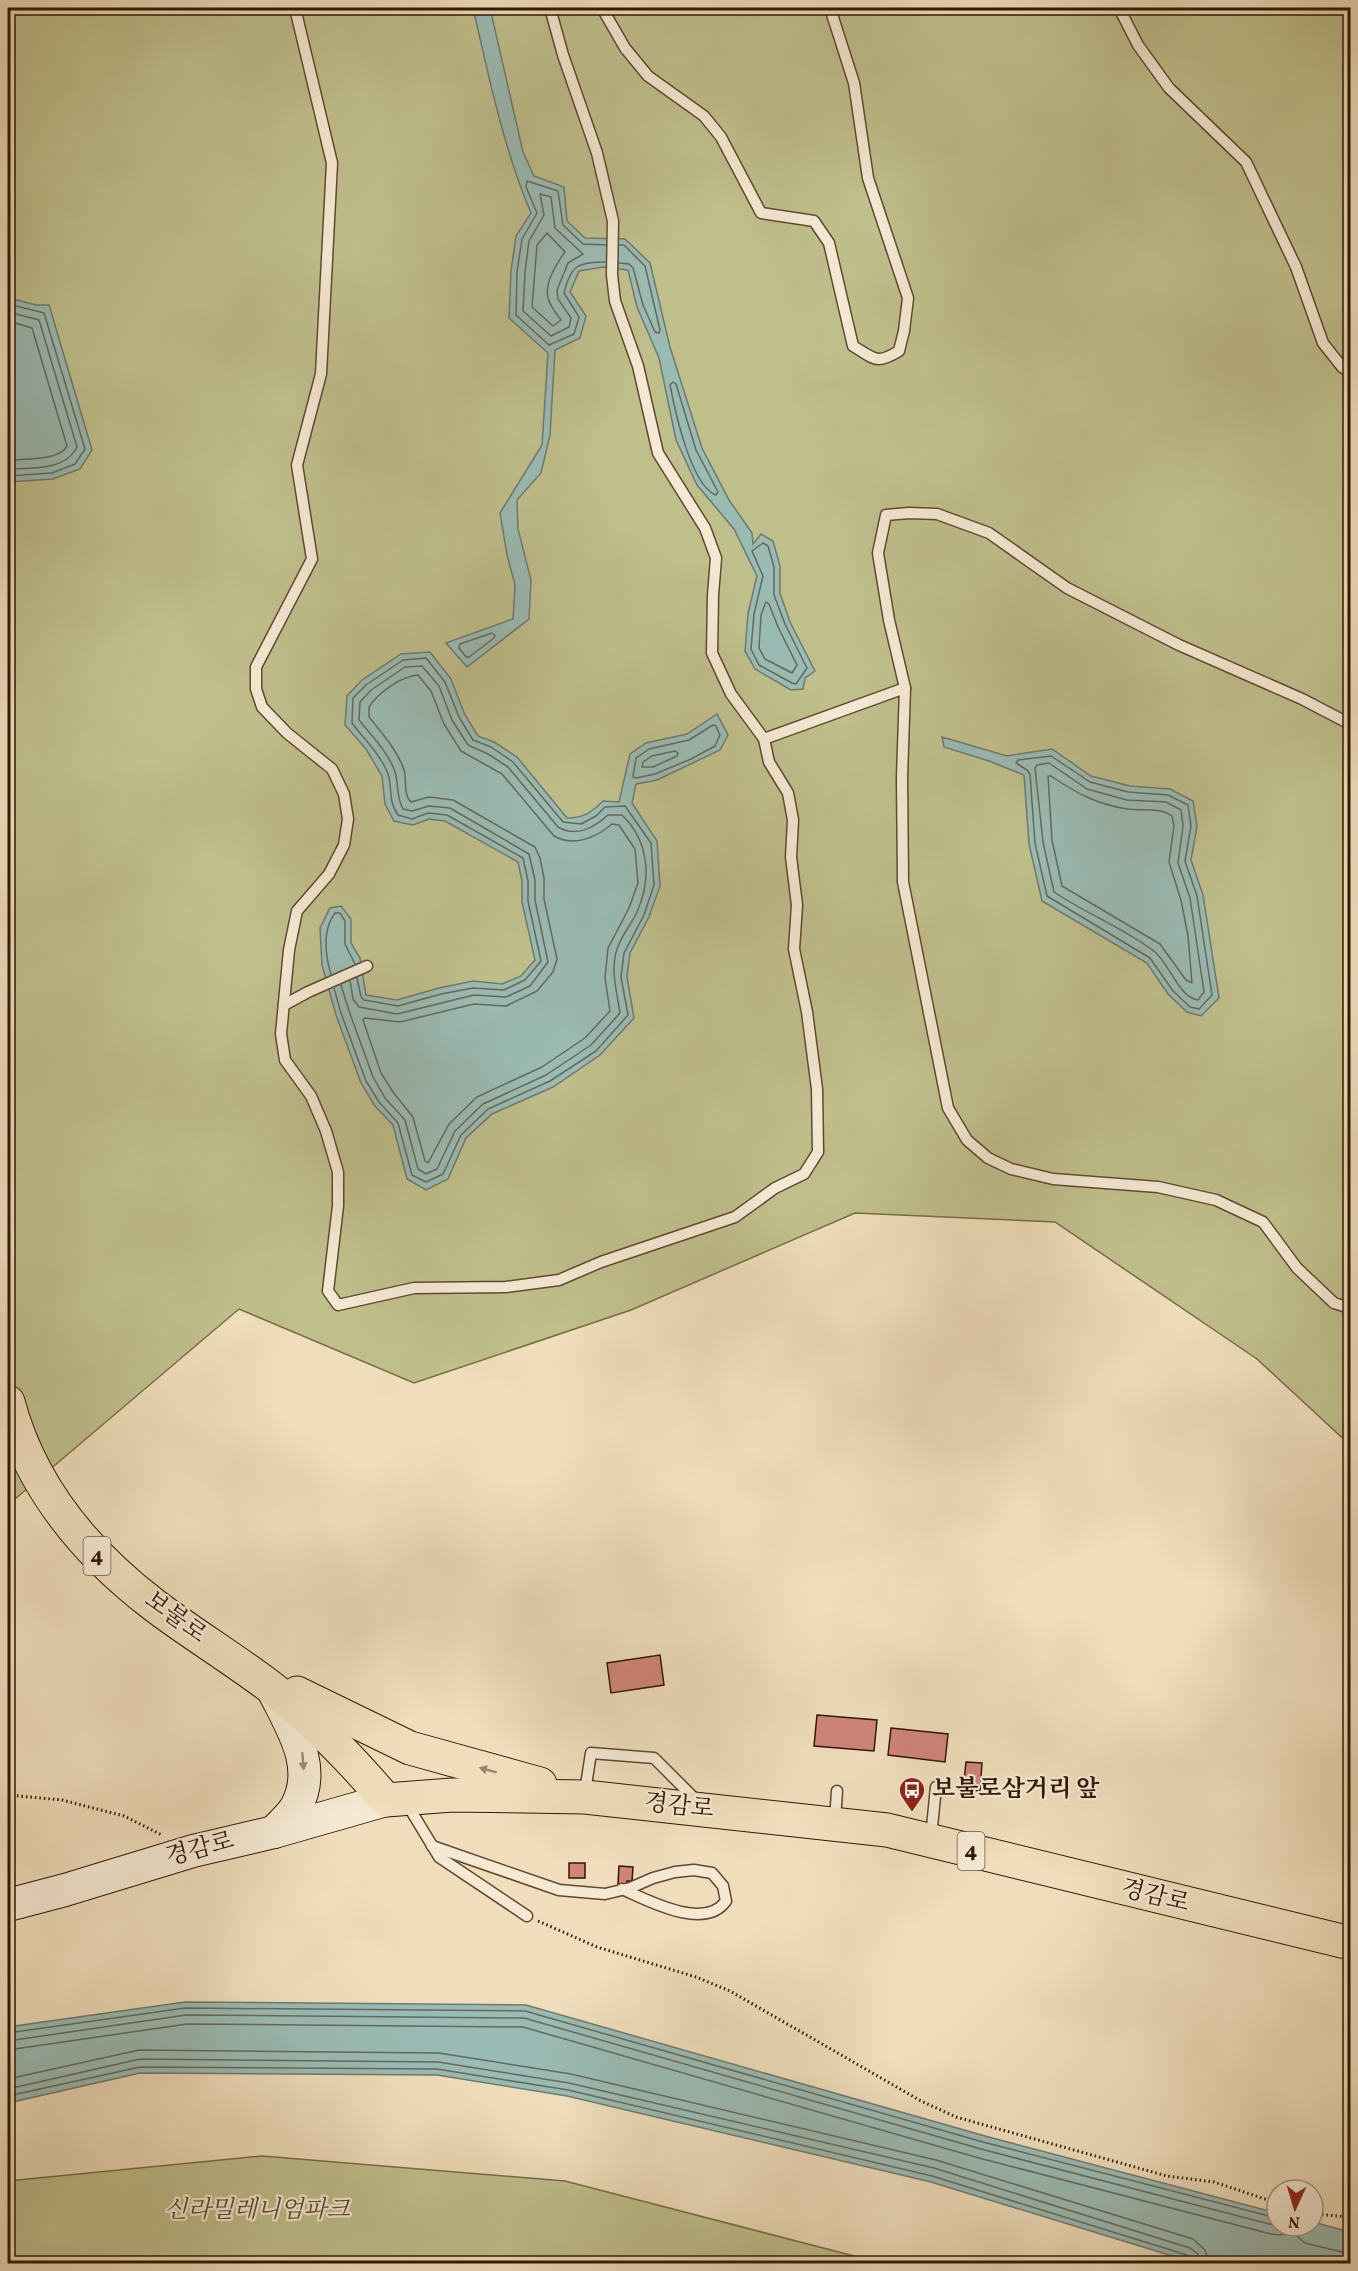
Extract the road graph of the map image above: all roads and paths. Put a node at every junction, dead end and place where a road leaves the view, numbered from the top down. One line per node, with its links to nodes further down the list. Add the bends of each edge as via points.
1 (295, 8): 11 (lane, via 332,163 321,374 297,465 312,559 256,667 256,689 262,707 332,769 344,794 348,819 344,845 329,874 297,911)
2 (550, 8): 9 (lane, via 562,56 597,153 613,221 615,301 638,366 657,453 705,528 716,558 712,653 731,694)
3 (602, 8): 4 (lane, via 625,48 648,76 704,116 721,136 761,213 814,221 829,243 853,346 874,359 885,359 899,351 908,298 868,178 854,83)
4 (830, 8)
5 (1119, 8): 6 (lane, via 1138,45 1169,88 1246,162 1296,267 1323,343)
6 (1350, 372)
7 (905, 688): 8 (lane, via 878,553 886,515 937,514 989,533 1067,588 1169,640); 9 (lane); 12 (lane, via 903,882 948,1108 967,1140 988,1158 1011,1169 1053,1179 1158,1187 1216,1200 1263,1222 1298,1268 1334,1303)
8 (1350, 724)
9 (764, 739): 11 (lane, via 769,762 788,793 793,820 791,857 797,905 794,950 817,1089 818,1152 804,1174 775,1188 735,1216 559,1280 506,1287 414,1287 338,1305 328,1291 338,1172 311,1096 285,1059 281,1034)
10 (368, 966): 11 (lane)
11 (284, 1005)
12 (1350, 1308)
13 (8, 1402): 14 (main road, 보불로 / 4, via 28,1459 50,1499 76,1534 104,1564 154,1605)
14 (240, 1664): 15 (main road, 보불로 / 4); 19 (main road, one-way to 14, via 410,1748)
15 (272, 1688): 20 (main road, 보불로 / 4); 23 (street, one-way to 23, via 303,1751 304,1770 296,1808)
16 (936, 1787): 24 (lane)
17 (837, 1791): 22 (lane)
18 (8, 1795): 26 (path, via 62,1800 124,1816)
19 (585, 1797): 20 (main road, 경감로 / 4, via 452,1795); 21 (main road, 경감로 / 4); 21 (lane, via 591,1753 654,1758)
20 (395, 1799): 23 (street, 경감로); 25 (lane)
21 (706, 1810): 22 (main road, 경감로 / 4)
22 (834, 1824): 24 (main road, 경감로 / 4, via 887,1830)
23 (274, 1832): 26 (street, 경감로)
24 (931, 1841): 30 (main road, 경감로 / 4)
25 (432, 1846): 27 (lane, via 559,1890 605,1894); 29 (lane, via 439,1857)
26 (193, 1851): 28 (street, 경감로)
27 (622, 1890): 27 (lane, via 675,1872 694,1870 712,1873 723,1886 726,1901 711,1913 696,1915)
28 (8, 1905)
29 (527, 1916): 31 (path, via 597,1947 730,1991 921,2101 956,2117 1167,2176 1215,2182)
30 (1350, 1943)
31 (1265, 2199)
32 (1325, 2215): 33 (path)
33 (1350, 2217)

